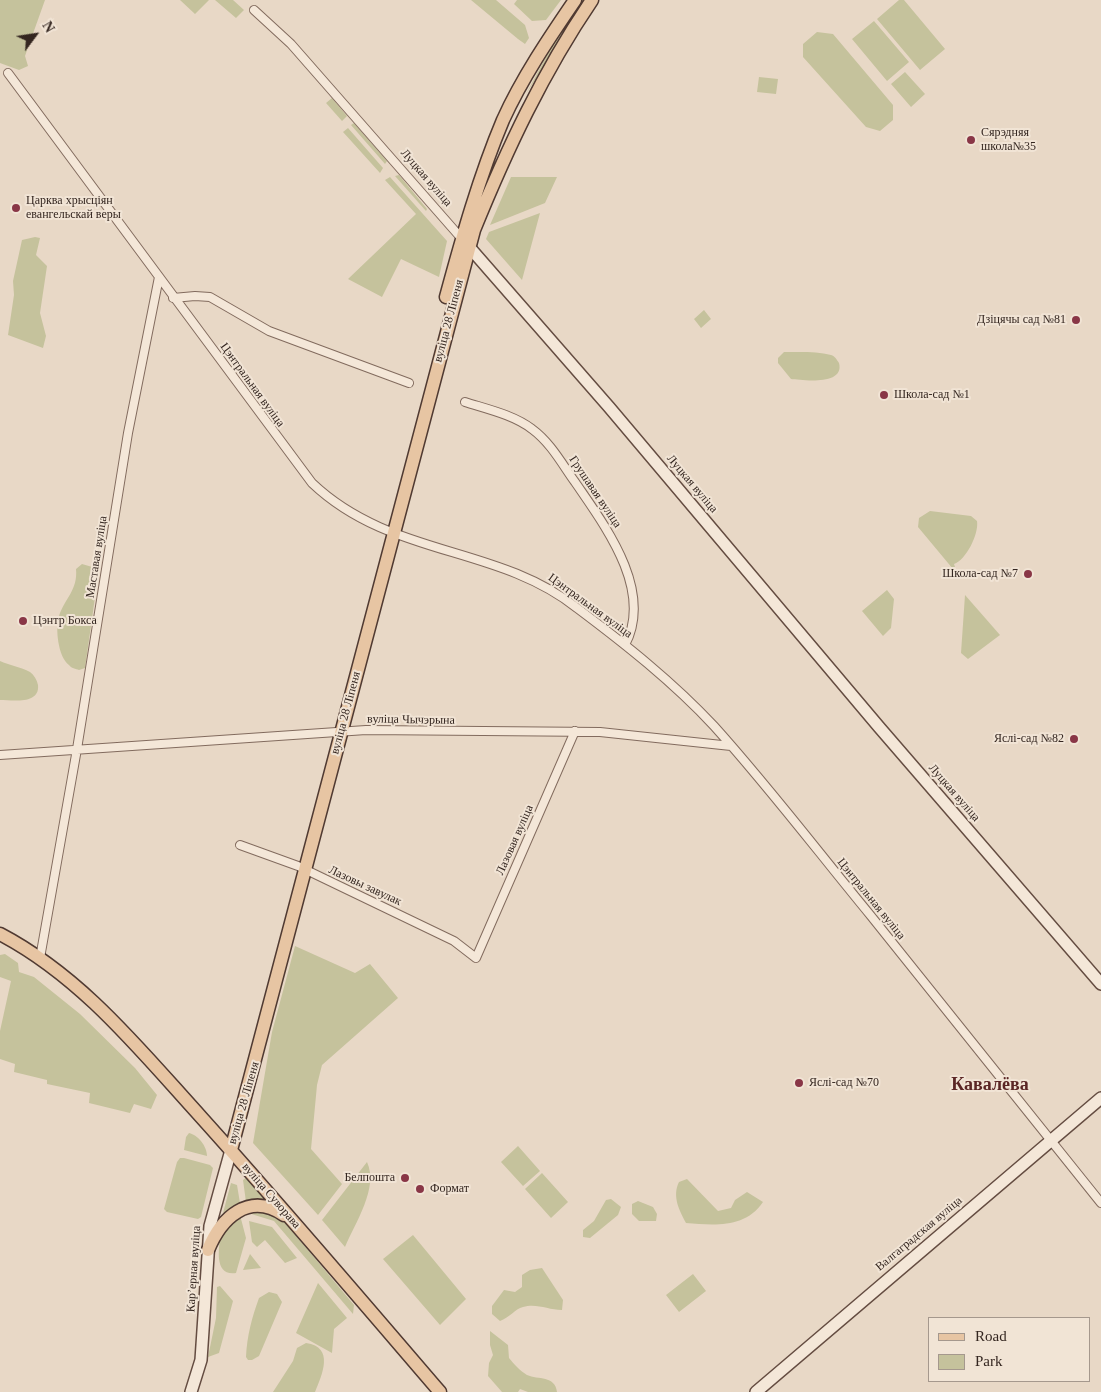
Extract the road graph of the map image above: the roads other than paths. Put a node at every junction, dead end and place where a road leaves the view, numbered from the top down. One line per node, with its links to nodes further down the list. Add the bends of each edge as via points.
1 (575, 0): 5 (main road, вуліца 28 Ліпеня)
2 (592, 0): 6 (main road, вуліца 28 Ліпеня, via 566,38)
3 (254, 10): 7 (street, Луцкая вуліца, via 291,44)
4 (8, 73): 8 (street, Цэнтральная вуліца)
5 (514, 99): 6 (main road); 7 (main road, вуліца 28 Ліпеня, via 486,166)
6 (528, 108): 7 (main road, вуліца 28 Ліпеня)
7 (466, 243): 12 (main road, вуліца 28 Ліпеня); 24 (main road, Луцкая вуліца)
8 (159, 277): 9 (street, Цэнтральная вуліца); 17 (street, Маставая вуліца, via 128,433)
9 (174, 298): 10 (street, via 210,298 269,331); 12 (street, Цэнтральная вуліца, via 312,483 340,506)
10 (408, 383)
11 (466, 402): 13 (street, Грушавая вуліца, via 517,420 532,429 554,452 594,510 618,548 630,583 633,620)
12 (389, 532): 13 (street, Цэнтральная вуліца, via 539,582); 15 (main road, вуліца 28 Ліпеня)
13 (625, 645): 16 (street, Цэнтральная вуліца, via 682,695)
14 (575, 731): 15 (street, вуліца Чычэрына); 16 (street, вуліца Чычэрына, via 641,734); 23 (street, Лазовая вуліца)
15 (337, 732): 17 (street, вуліца Чычэрына); 20 (main road, вуліца 28 Ліпеня)
16 (731, 746): 26 (street, Цэнтральная вуліца)
17 (77, 749): 18 (street, вуліца Чычэрына); 22 (street, Маставая вуліца)
18 (0, 755)
19 (240, 844): 20 (street, Лазовы завулак)
20 (302, 868): 23 (street, Лазовы завулак, via 454,941); 27 (main road, вуліца 28 Ліпеня, via 237,1103)
21 (0, 934): 22 (main road, вуліца Суворава)
22 (40, 958): 27 (main road, вуліца Суворава, via 112,1020)
23 (476, 958)
24 (1101, 984)
25 (1101, 1098): 26 (main road, Валгаградская вуліца)
26 (1051, 1140): 28 (street, Цэнтральная вуліца); 33 (main road, Валгаградская вуліца)
27 (231, 1150): 29 (main road, вуліца Суворава); 30 (main road, Карʼерная вуліца, via 210,1226)
28 (1101, 1203)
29 (297, 1226): 30 (main road, via 270,1207 244,1208 221,1225); 32 (main road, вуліца Суворава)
30 (208, 1250): 31 (main road, Карʼерная вуліца, via 201,1360)
31 (191, 1392)
32 (440, 1392)
33 (756, 1392)

